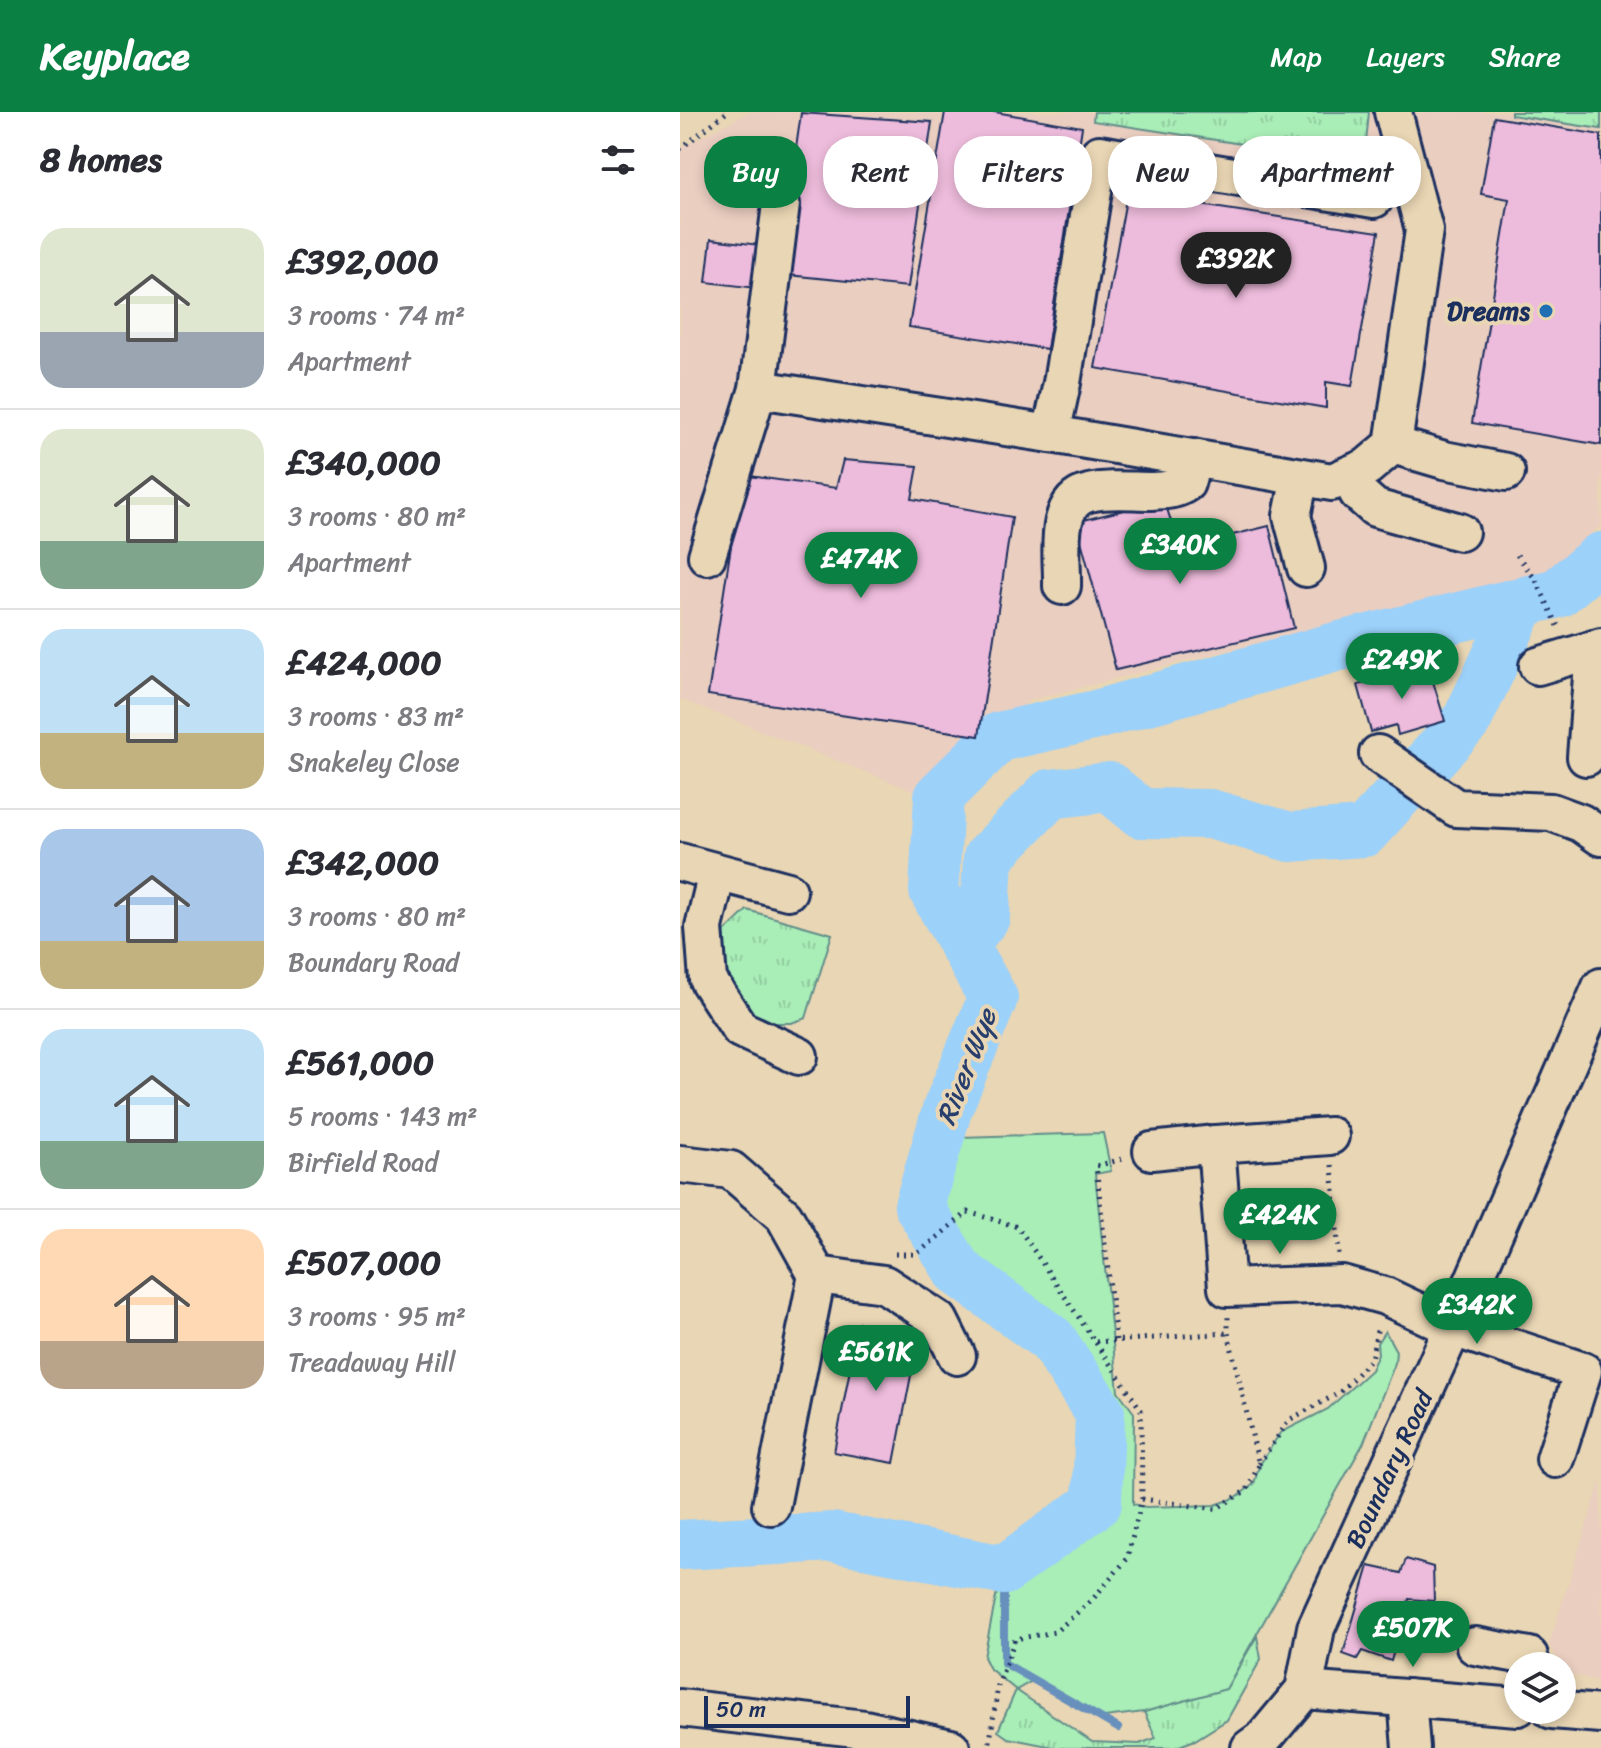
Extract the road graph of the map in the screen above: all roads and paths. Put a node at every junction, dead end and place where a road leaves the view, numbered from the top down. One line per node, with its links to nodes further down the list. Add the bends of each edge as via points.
1 (727, 112): 3 (path)
2 (1393, 112): 8 (street, via 1424,230)
3 (680, 149)
4 (1233, 176): 7 (street, via 1099,154)
5 (781, 208): 6 (street)
6 (758, 389): 7 (street); 15 (street)
7 (1051, 434): 9 (street)
8 (1393, 445): 10 (street); 11 (street)
9 (1193, 458): 12 (street); 17 (street, via 1186,483 1174,490 1094,492 1077,498 1065,513)
10 (1506, 472)
11 (1349, 475): 12 (street, via 1332,482); 13 (street, via 1358,493 1375,508)
12 (1300, 477): 16 (street, via 1292,516)
13 (1460, 532)
14 (1517, 555): 18 (path, via 1536,580)
15 (707, 556)
16 (1306, 568)
17 (1062, 586)
18 (1554, 620)
19 (1598, 648): 20 (street); 22 (street)
20 (1538, 666)
21 (1378, 754): 23 (street, via 1456,808 1551,812)
22 (1586, 757)
23 (1601, 837)
24 (680, 862): 25 (street)
25 (717, 873): 26 (street); 28 (street, via 704,927 708,980 740,1029)
26 (788, 891)
27 (1601, 987): 38 (street, Boundary Road)
28 (799, 1056)
29 (1330, 1136): 30 (street); 35 (path)
30 (1216, 1144): 31 (street); 36 (street)
31 (1152, 1151): 40 (path, via 1096,1166)
32 (680, 1164): 34 (street, via 731,1170 784,1216)
33 (917, 1254): 41 (path, via 968,1212 1018,1227)
34 (817, 1275): 42 (street, via 884,1284 939,1320); 46 (street)
35 (1342, 1284): 36 (street); 37 (street)
36 (1227, 1288): 39 (path)
37 (1385, 1296): 38 (street); 44 (path, via 1371,1359 1339,1393 1289,1420)
38 (1453, 1328): 43 (street, via 1583,1371); 49 (street, Boundary Road, via 1316,1628)
39 (1228, 1333): 40 (path); 44 (path)
40 (1116, 1340): 41 (path)
41 (1095, 1342): 45 (path, via 1141,1410)
42 (957, 1356)
43 (1555, 1459)
44 (1259, 1465): 45 (path, via 1247,1490 1216,1509)
45 (1142, 1499): 57 (path, via 1127,1559 1092,1600 1055,1632 1015,1639 998,1685)
46 (771, 1506)
47 (1475, 1646): 48 (street)
48 (1507, 1652)
49 (1304, 1690): 50 (street); 58 (street)
50 (1407, 1698): 52 (street); 59 (street)
51 (1599, 1705): 53 (street)
52 (1504, 1706)
53 (1576, 1707)
54 (680, 1708): 55 (street)
55 (860, 1739): 56 (street)
56 (951, 1748)
57 (989, 1748)
58 (1250, 1748)
59 (1411, 1748)

